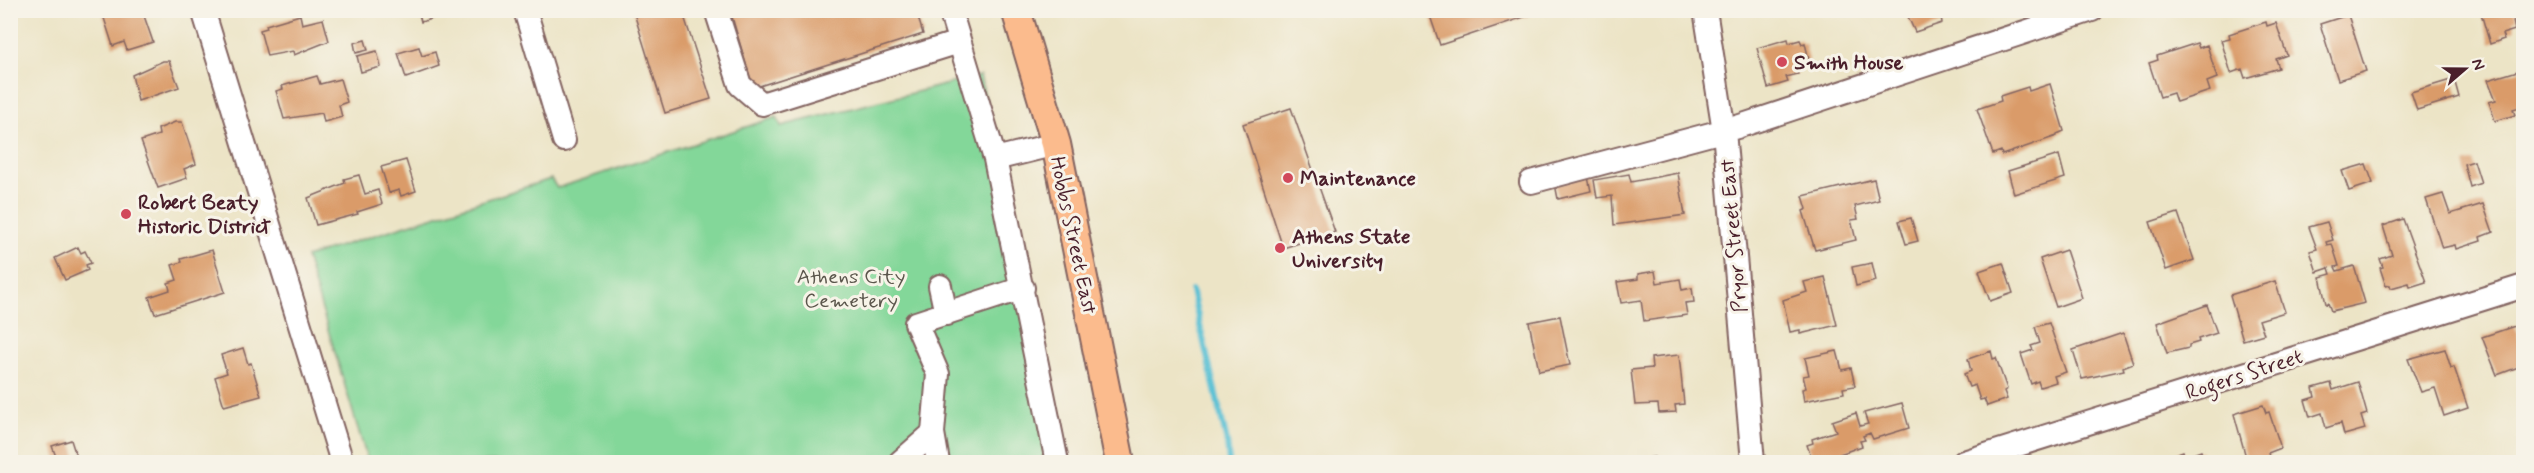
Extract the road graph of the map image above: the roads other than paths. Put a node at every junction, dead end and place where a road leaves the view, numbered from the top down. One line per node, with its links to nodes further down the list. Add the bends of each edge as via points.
1 (203, 10): 19 (street)
2 (525, 10): 10 (street)
3 (716, 10): 8 (street, via 740,85 762,104)
4 (950, 10): 8 (street)
5 (1016, 10): 11 (main road, Hobbs Street East)
6 (1705, 10): 9 (street, Pryor Street East)
7 (2092, 10): 9 (street)
8 (959, 42): 12 (street)
9 (1724, 130): 13 (street); 24 (street, Pryor Street East)
10 (564, 140)
11 (1056, 144): 12 (street); 23 (main road, Hobbs Street East)
12 (995, 159): 16 (street)
13 (1531, 182)
14 (940, 286): 17 (street)
15 (2523, 286): 25 (street, Rogers Street)
16 (1023, 288): 17 (street); 22 (street)
17 (946, 314): 18 (street, via 916,323 938,374)
18 (933, 434): 20 (street); 21 (street)
19 (342, 462)
20 (900, 462)
21 (938, 462)
22 (1057, 462)
23 (1120, 462)
24 (1753, 462)
25 (1964, 462)

